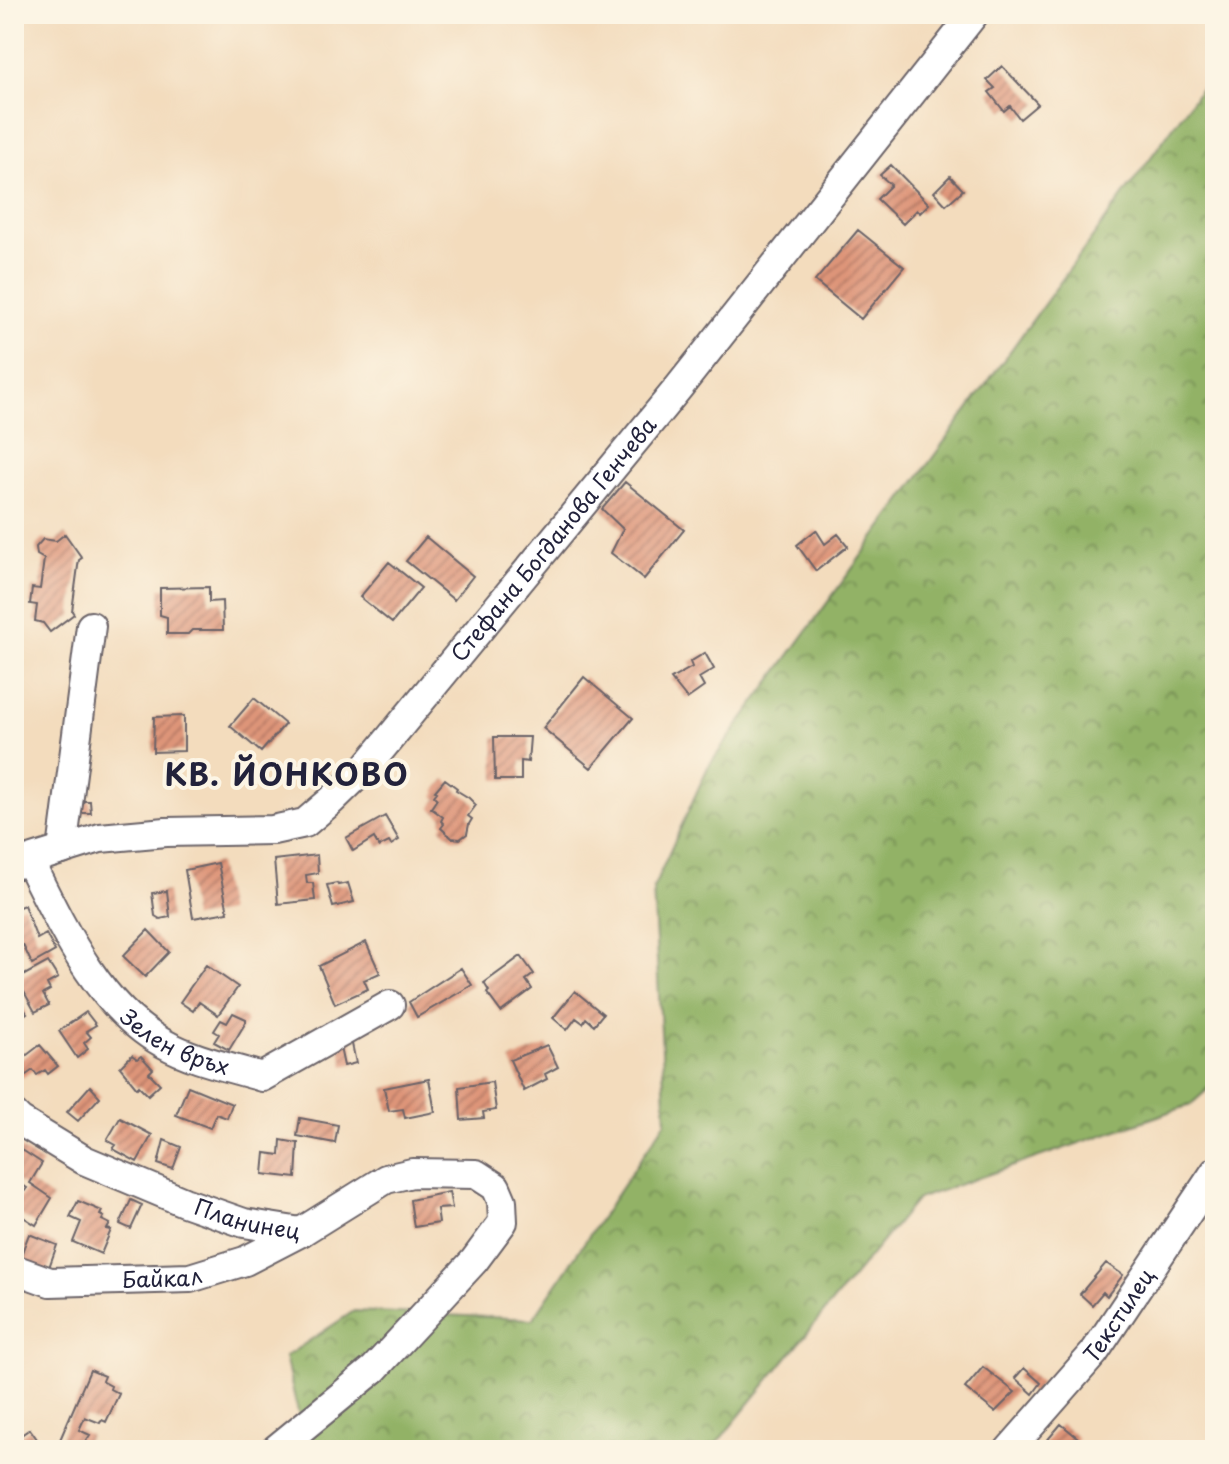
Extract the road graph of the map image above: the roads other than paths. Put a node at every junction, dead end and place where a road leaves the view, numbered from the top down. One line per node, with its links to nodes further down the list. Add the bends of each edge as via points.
1 (974, 14): 3 (street, Стефана Богданова Генчева, via 679,387 367,766 332,800 305,823 273,830 100,838)
2 (91, 626): 3 (street)
3 (62, 850): 4 (street, Стефана Богданова Генчева)
4 (22, 863): 5 (street, Зелен връх, via 113,1003 163,1043 199,1059 262,1077)
5 (390, 1005)
6 (14, 1115): 8 (street, Планинец, via 84,1160 184,1202 244,1223)
7 (1215, 1172): 11 (street, Текстилец, via 1094,1353)
8 (301, 1232): 9 (street, Байкал, via 245,1261 190,1278 50,1282); 10 (street, Планинец, via 386,1179 412,1173 476,1174 496,1187 502,1201 503,1222 474,1261 374,1369)
9 (14, 1269)
10 (275, 1450)
11 (1009, 1450)

